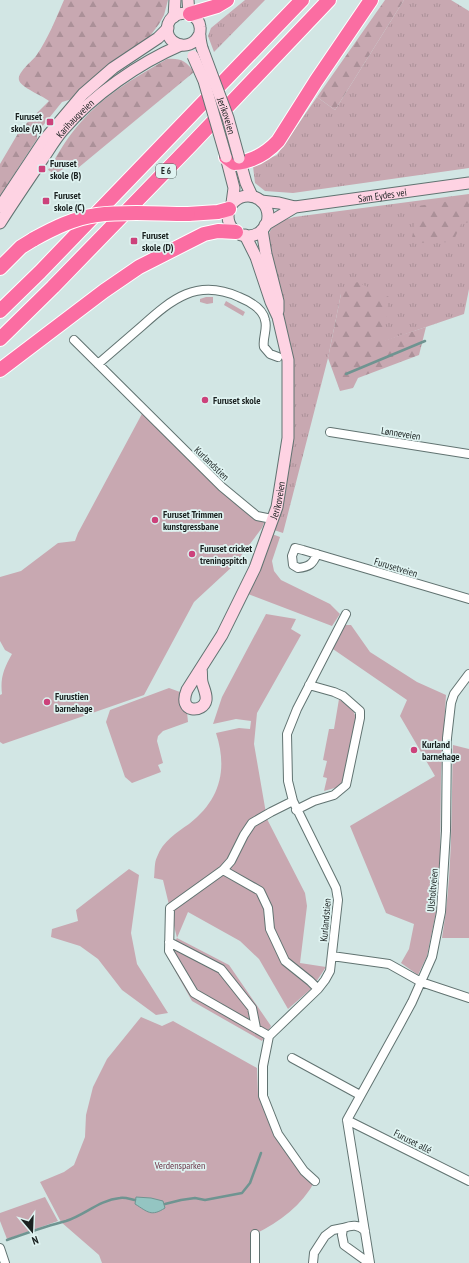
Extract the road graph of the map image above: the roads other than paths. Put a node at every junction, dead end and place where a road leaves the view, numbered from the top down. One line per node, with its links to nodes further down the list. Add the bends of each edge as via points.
1 (175, 0): 8 (main road)
2 (188, 0): 7 (main road, Jerikoveien)
3 (226, 0): 7 (highway, via 217,6)
4 (302, 0): 22 (highway, E 6)
5 (329, 0): 24 (highway, E 6)
6 (371, 0): 12 (highway, via 278,141 266,153)
7 (190, 14): 8 (main road, via 181,13); 10 (main road, Jerikoveien, via 199,23)
8 (174, 17): 9 (main road)
9 (168, 28): 11 (main road, Jerikoveien, via 172,41); 16 (main road, Karihaugveien, via 158,38 113,68 83,94 45,139)
10 (199, 35): 11 (main road, via 195,41); 12 (main road, Jerikoveien, bridge, via 228,118)
11 (183, 45): 12 (main road, Jerikoveien, bridge, via 193,56 204,81); 18 (main road, Karihaugveien, via 148,62 104,91 82,110 62,131)
12 (234, 162): 14 (main road, Jerikoveien); 15 (main road, Jerikoveien)
13 (469, 183): 17 (main road, Sam Eydes vei)
14 (256, 199): 15 (main road, via 241,197); 17 (main road, Sam Eydes vei); 19 (main road, Jerikoveien, via 266,210 267,220)
15 (231, 206): 20 (main road, Jerikoveien, via 230,225); 21 (highway, bridge, via 218,212 96,215 69,222 21,247)
16 (0, 207)
17 (295, 207): 19 (main road, Sam Eydes vei)
18 (0, 223)
19 (263, 227): 20 (main road, via 254,234); 23 (main road, Jerikoveien, via 266,254 278,301)
20 (241, 233): 23 (main road, Jerikoveien, via 256,257); 28 (highway, via 218,231 204,234 139,267)
21 (0, 268)
22 (0, 311)
23 (278, 317): 31 (main road, Jerikoveien, via 288,360 288,438 277,507)
24 (0, 339)
25 (74, 340): 27 (street, Kurlandstien)
26 (278, 357): 27 (street, via 264,348 266,321 254,306 231,293 202,290 185,294 164,306)
27 (98, 364): 31 (street, Kurlandstien, via 222,487 257,516)
28 (0, 370)
29 (330, 432): 30 (street, Lønneveien)
30 (469, 454)
31 (272, 519): 35 (main road, Jerikoveien, via 255,568 222,635)
32 (317, 554): 33 (street, Furusetveien)
33 (469, 599)
34 (346, 614): 37 (street, Kurlandstien)
35 (201, 669)
36 (469, 674): 43 (street, Ulsholtveien, via 454,694 451,703 447,738 446,831 440,912 432,957)
37 (309, 685): 38 (street, Kurlandstien, via 288,734 288,781); 39 (street, via 343,696 360,711 360,718 346,785 334,795)
38 (293, 801): 39 (street, Kurlandstien); 40 (street, via 252,823)
39 (296, 810): 42 (street, Kurlandstien, via 336,888 338,900)
40 (224, 870): 41 (street, via 170,908); 44 (street, via 260,890 268,908 270,929 285,961)
41 (169, 942): 46 (street, via 220,969 252,1008); 46 (street, via 169,951 194,993)
42 (332, 956): 43 (street, via 389,964); 44 (street, Kurlandstien, via 330,971)
43 (421, 982): 45 (street); 49 (street, Ulsholtveien, via 400,1026)
44 (318, 989): 47 (street, Kurlandstien)
45 (469, 998)
46 (256, 1028): 47 (street)
47 (269, 1036): 51 (street, via 263,1066 263,1096 278,1134 304,1171)
48 (292, 1058): 49 (street)
49 (360, 1095): 50 (street, Ulsholtveien)
50 (347, 1120): 52 (street, Furuset allé); 54 (street)
51 (315, 1181)
52 (469, 1181)
53 (343, 1228): 54 (street, via 351,1225); 59 (street, via 333,1230 325,1236 314,1253); 60 (street, via 344,1245)
54 (365, 1231): 60 (street)
55 (255, 1234): 58 (street)
56 (0, 1248): 57 (street)
57 (5, 1263)
58 (255, 1263)
59 (313, 1263)
60 (370, 1263)

